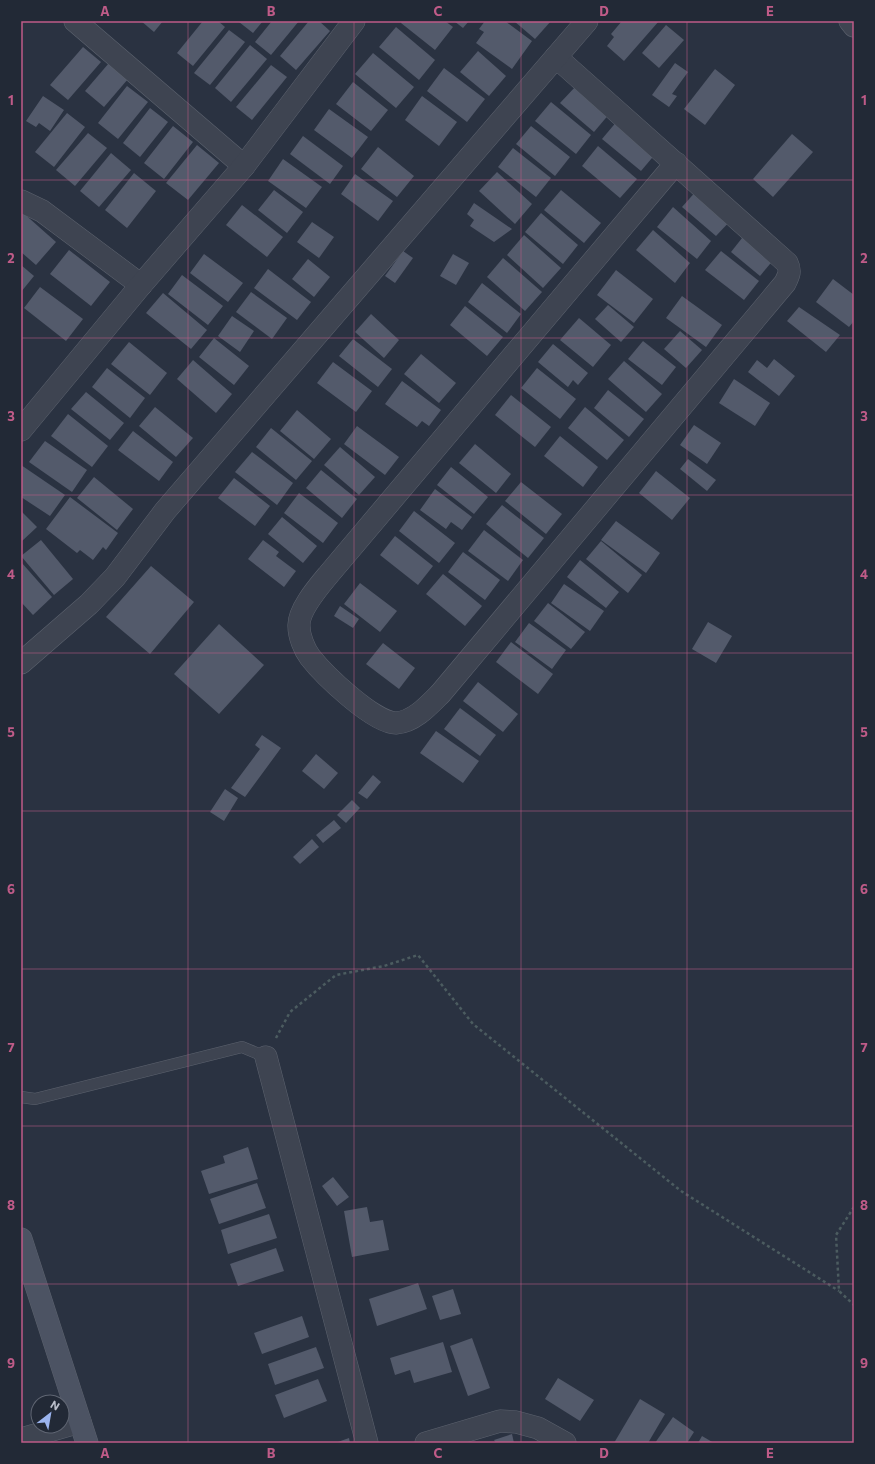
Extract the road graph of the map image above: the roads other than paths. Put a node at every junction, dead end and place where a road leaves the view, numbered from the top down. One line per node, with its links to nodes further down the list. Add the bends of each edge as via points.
1 (75, 21): 8 (street)
2 (587, 21): 6 (street)
3 (850, 21): 5 (street)
4 (348, 23): 8 (street)
5 (854, 26)
6 (556, 57): 7 (street); 12 (street, via 165,511 115,577 89,604)
7 (676, 163): 7 (street, via 787,263 790,268 788,279 441,693 421,712 406,720 396,723 371,714 337,685 310,657 302,643 298,625 300,615 329,574)
8 (244, 166): 10 (street)
9 (21, 202): 10 (street, via 42,211)
10 (141, 285): 11 (street)
11 (21, 430)
12 (21, 664)
13 (266, 1057): 14 (lane, via 242,1047 35,1099); 19 (street)
14 (21, 1097)
15 (21, 1239): 16 (main road)
16 (80, 1422): 17 (street); 18 (main road)
17 (21, 1439)
18 (87, 1443)
19 (367, 1443)
20 (426, 1443): 21 (street, via 500,1421 538,1428)
21 (565, 1443)

